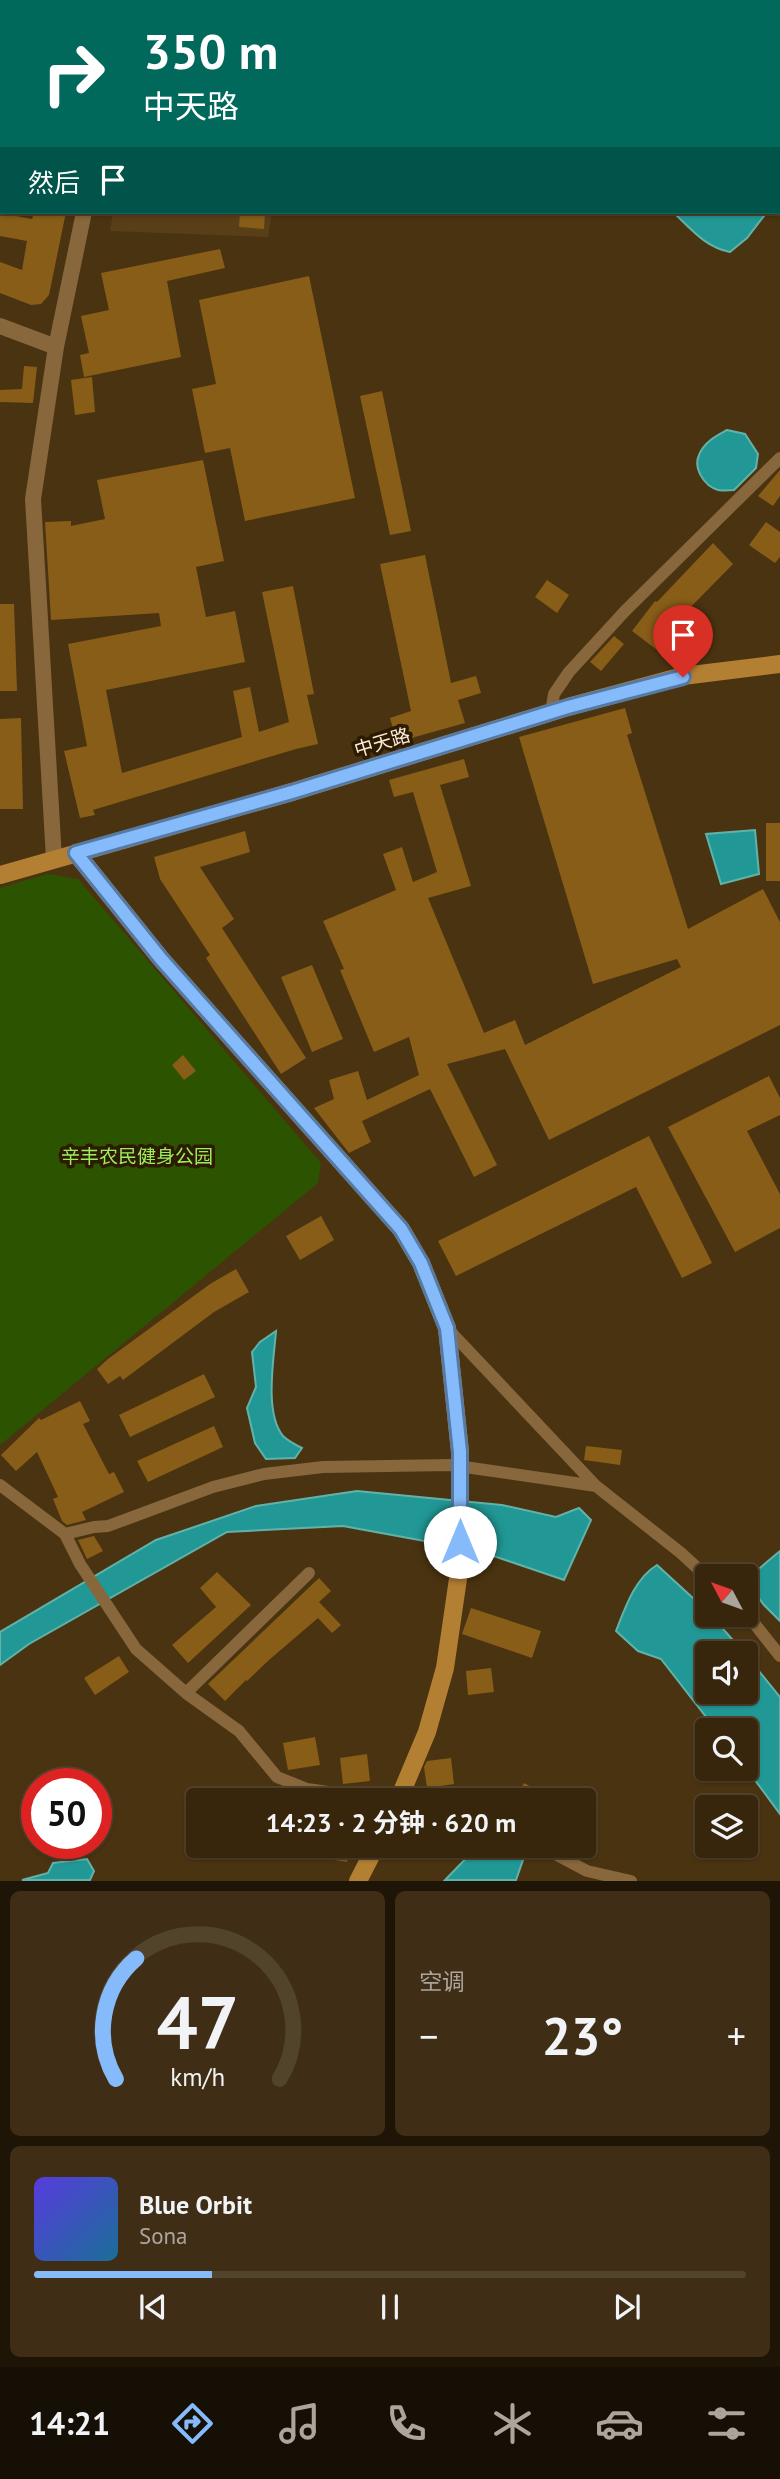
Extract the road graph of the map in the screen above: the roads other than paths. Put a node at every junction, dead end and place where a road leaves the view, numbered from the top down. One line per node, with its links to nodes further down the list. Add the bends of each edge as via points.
1 (84, 214): 3 (street)
2 (0, 326): 3 (street)
3 (56, 347): 8 (street, via 33,499)
4 (780, 458): 6 (street, via 569,671 554,694)
5 (780, 664): 6 (main road, 中天路, via 683,677)
6 (551, 712): 7 (main road, 中天路)
7 (76, 853): 8 (main road, 中天路); 10 (main road, via 161,959 401,1229 421,1263)
8 (54, 859): 9 (main road, 中天路)
9 (0, 875)
10 (447, 1328): 12 (street); 20 (main road, bridge, via 460,1452 460,1565 445,1668 427,1732)
11 (0, 1485): 13 (street)
12 (596, 1486): 13 (street, via 451,1465 323,1467 264,1474 213,1487 108,1526); 14 (street)
13 (65, 1534): 18 (street, via 136,1648)
14 (695, 1566)
15 (309, 1573): 18 (street)
16 (758, 1628): 17 (street)
17 (780, 1656)
18 (186, 1693): 19 (street, via 239,1731 277,1777)
19 (307, 1788)
20 (403, 1788)
21 (370, 1858): 23 (main road)
22 (563, 1858): 24 (street, via 587,1871)
23 (358, 1881)
24 (631, 1881)

